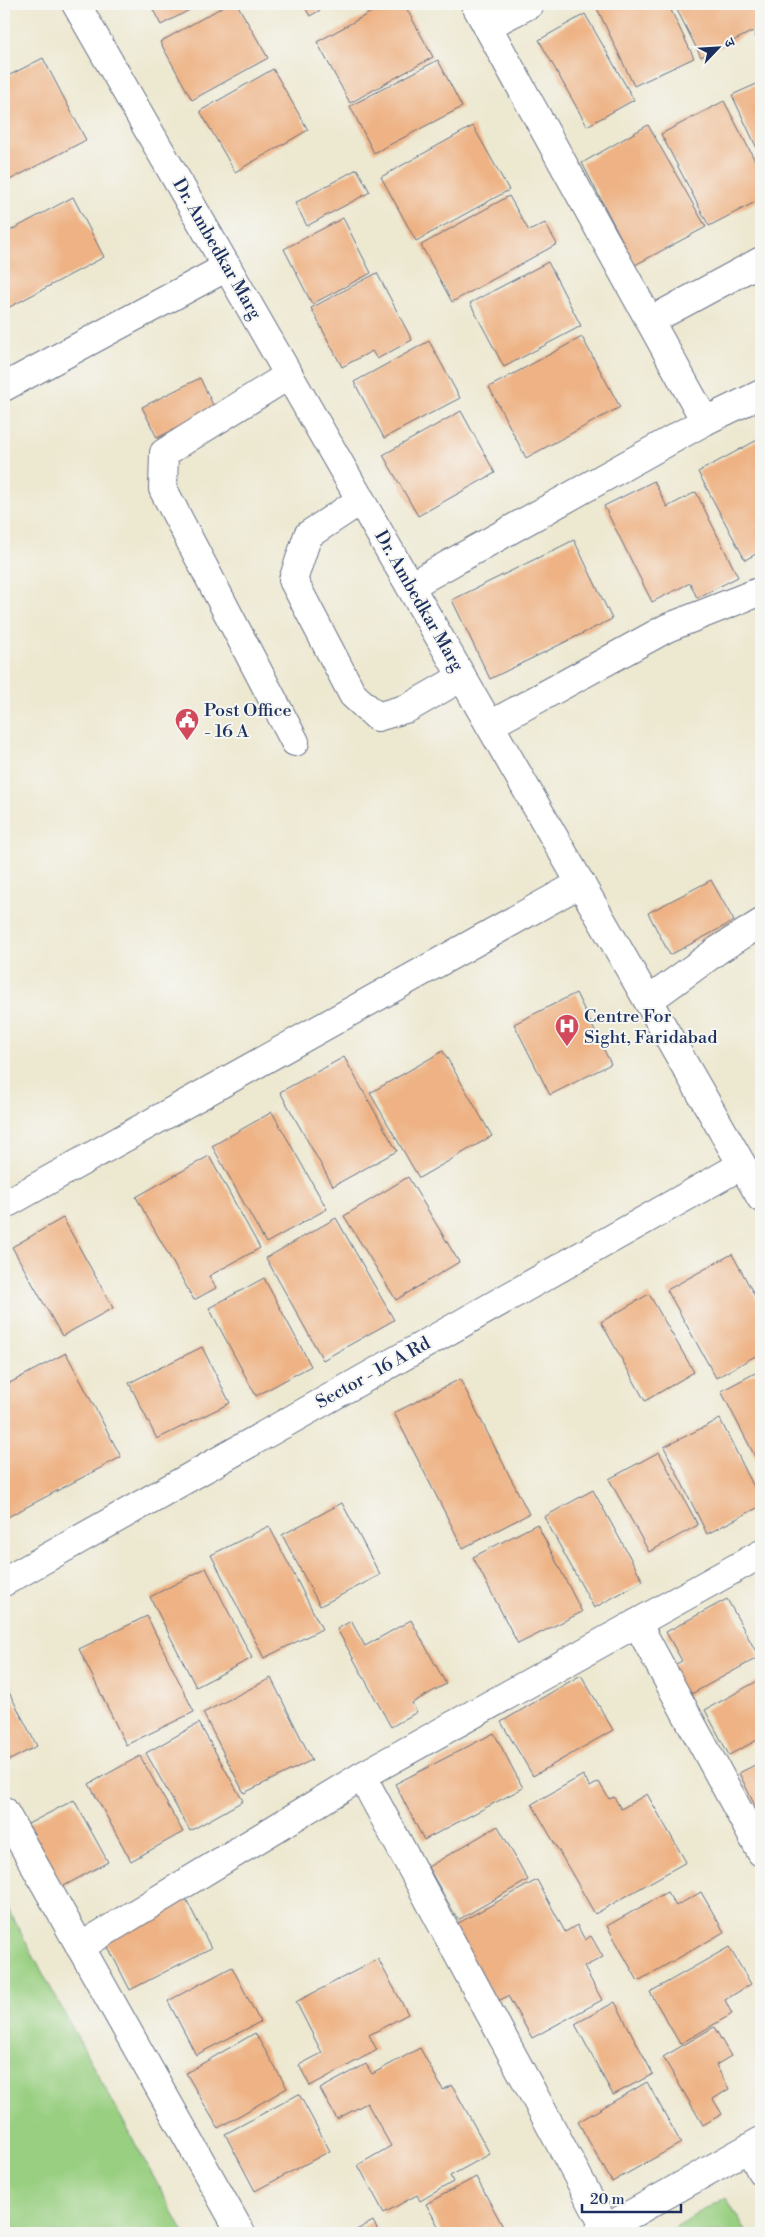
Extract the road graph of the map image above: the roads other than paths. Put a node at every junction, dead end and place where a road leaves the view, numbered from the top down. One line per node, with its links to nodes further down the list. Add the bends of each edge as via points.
1 (76, 4): 5 (street, Dr. Ambedkar Marg)
2 (530, 4): 3 (street)
3 (481, 15): 6 (street)
4 (761, 262): 6 (street)
5 (227, 266): 7 (street, Dr. Ambedkar Marg); 8 (street)
6 (650, 321): 10 (street)
7 (289, 375): 11 (street, Dr. Ambedkar Marg); 16 (street, via 164,453 163,489)
8 (4, 387)
9 (761, 394): 10 (street)
10 (705, 421): 12 (street)
11 (361, 500): 12 (street, Dr. Ambedkar Marg); 14 (street, via 308,535 293,580 353,695 376,717 408,708)
12 (410, 586): 14 (street, Dr. Ambedkar Marg)
13 (761, 591): 15 (street, via 667,628)
14 (462, 677): 15 (street, Dr. Ambedkar Marg)
15 (490, 725): 17 (street, Dr. Ambedkar Marg)
16 (295, 742)
17 (581, 883): 19 (street, Dr. Ambedkar Marg); 22 (street)
18 (761, 923): 19 (street)
19 (648, 1001): 20 (street, Dr. Ambedkar Marg)
20 (742, 1165): 21 (street, Dr. Ambedkar Marg); 24 (street, Sector - 16 A Rd)
21 (761, 1198)
22 (4, 1205)
23 (761, 1554): 25 (street)
24 (5, 1577)
25 (637, 1623): 26 (street); 28 (street)
26 (362, 1776): 29 (street); 31 (street)
27 (4, 1811): 29 (street)
28 (761, 1852)
29 (80, 1947): 32 (street)
30 (757, 2153): 31 (street)
31 (602, 2231)
32 (241, 2233)

